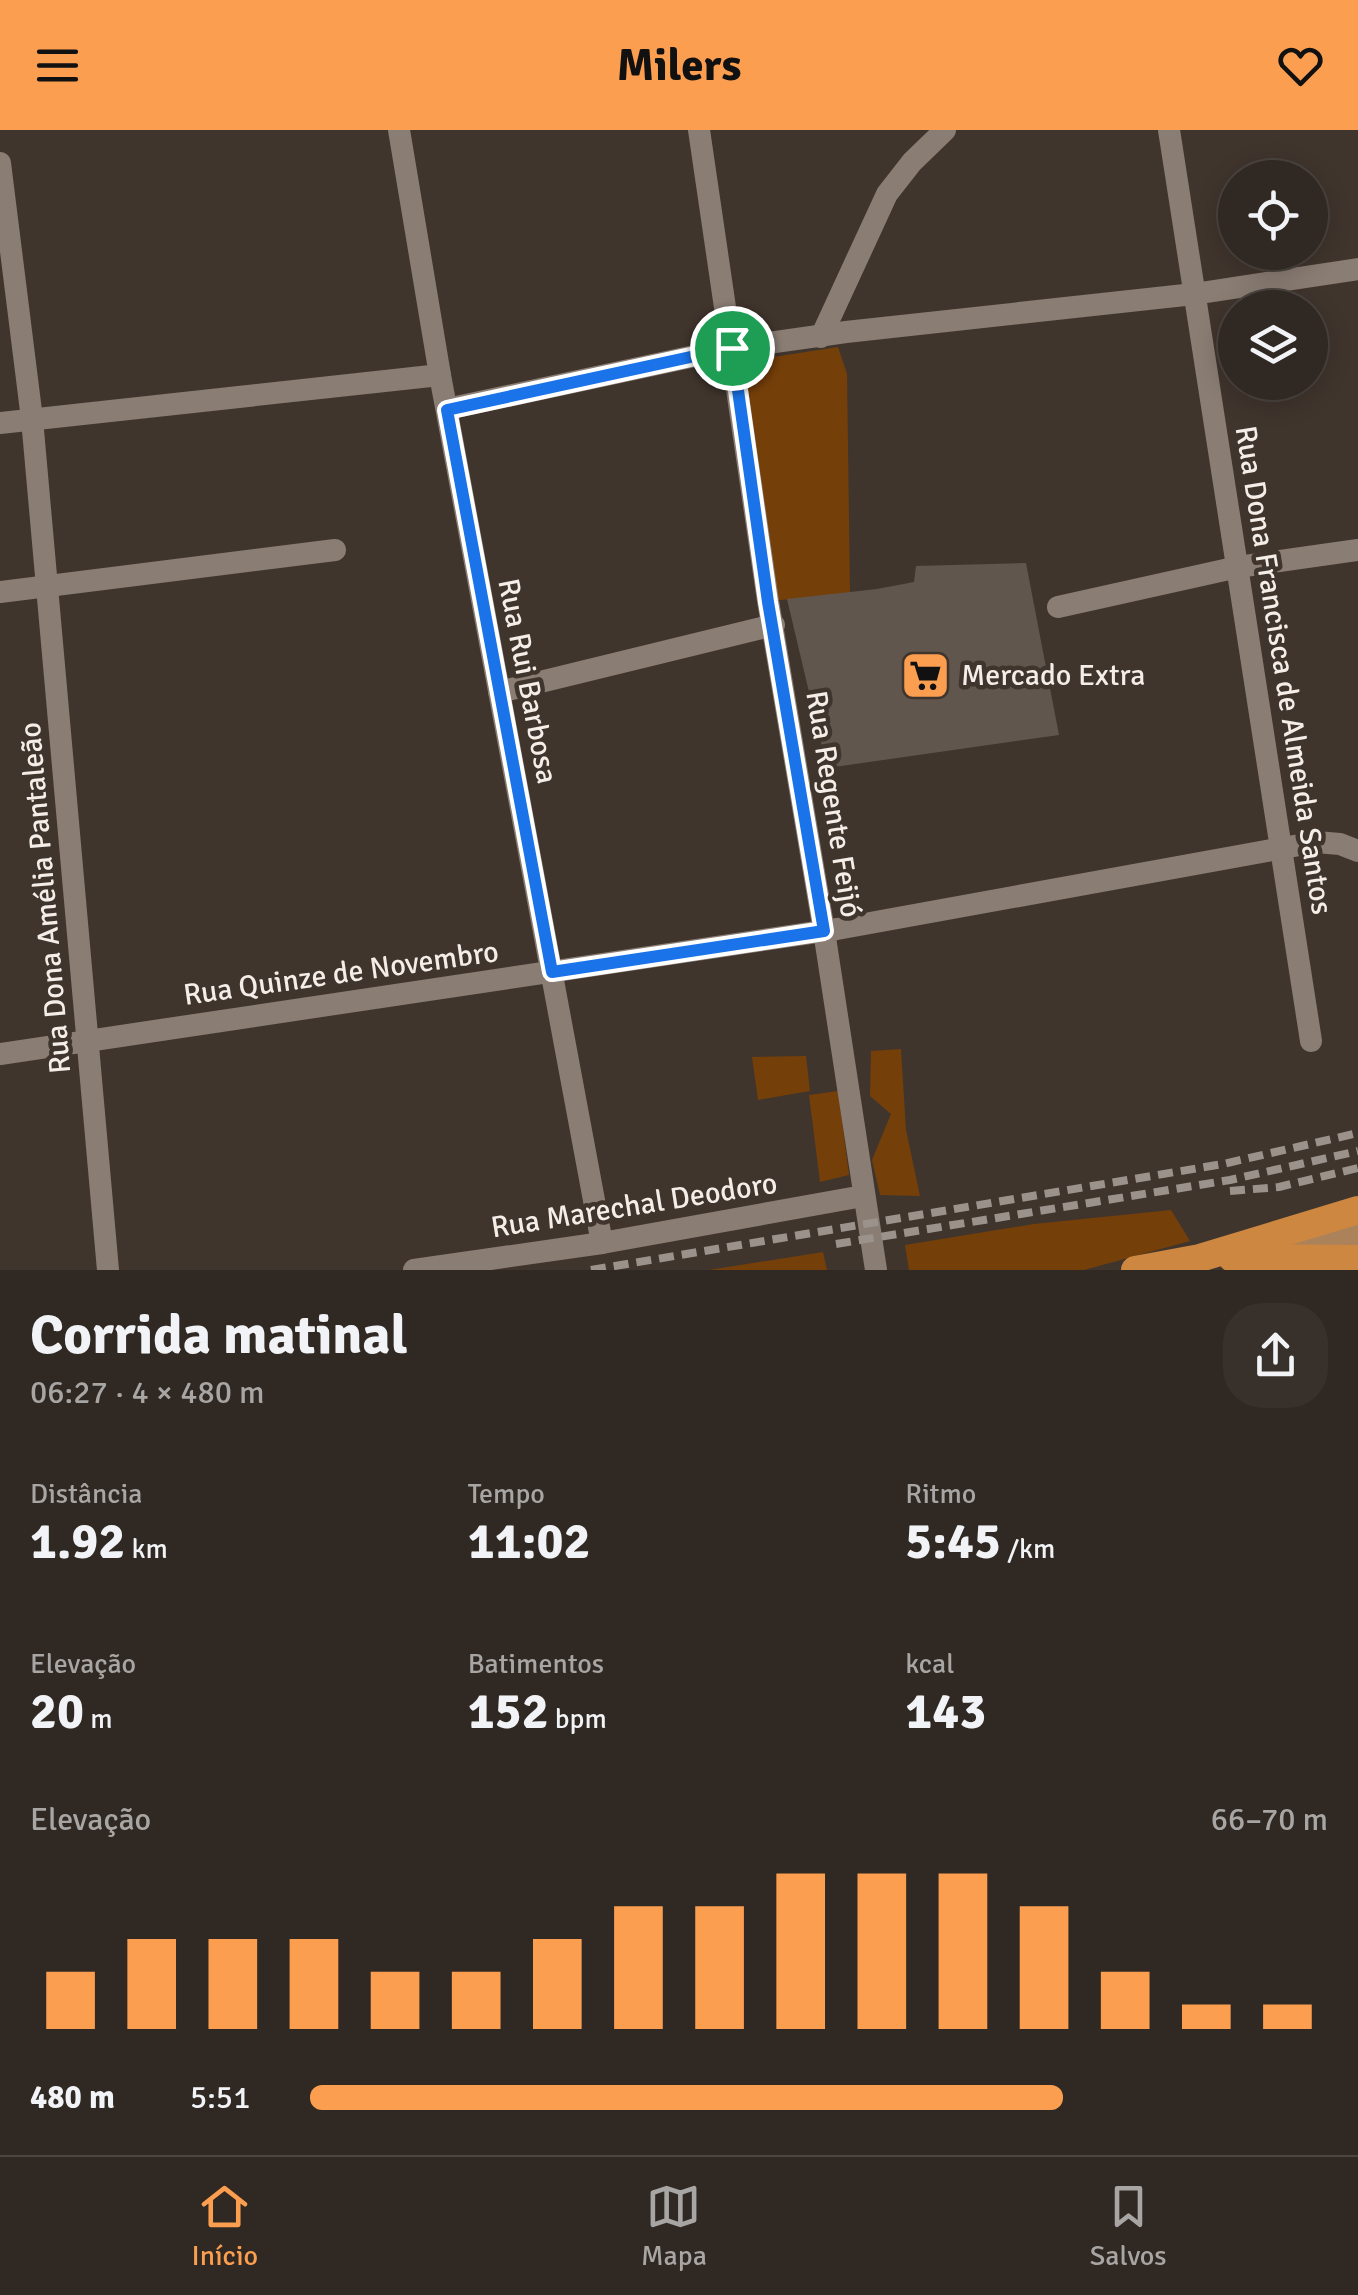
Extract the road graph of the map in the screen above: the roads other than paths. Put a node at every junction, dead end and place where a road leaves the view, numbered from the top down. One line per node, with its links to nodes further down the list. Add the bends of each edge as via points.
1 (399, 130): 10 (street, Rua Rui Barbosa)
2 (699, 130): 9 (street, Rua Regente Feijó)
3 (945, 130): 8 (street, via 887,194)
4 (1169, 130): 7 (street, Rua Dona Francisca de Almeida Santos)
5 (0, 163): 12 (street, Rua Dona Amélia Pantaleão)
6 (1358, 269): 7 (street)
7 (1194, 294): 8 (street); 16 (street, Rua Dona Francisca de Almeida Santos)
8 (822, 336): 9 (street)
9 (732, 348): 11 (street); 20 (street, Rua Regente Feijó)
10 (440, 375): 11 (street, Rua Rui Barbosa); 12 (street)
11 (447, 410): 21 (street, Rua Rui Barbosa)
12 (32, 420): 13 (street); 17 (street, Rua Dona Amélia Pantaleão)
13 (0, 423)
14 (335, 550): 17 (street)
15 (1358, 550): 16 (street)
16 (1238, 566): 19 (street); 22 (street, Rua Dona Francisca de Almeida Santos)
17 (47, 586): 18 (street); 27 (street, Rua Dona Amélia Pantaleão)
18 (0, 592)
19 (1058, 607)
20 (774, 625): 21 (street); 24 (street, Rua Regente Feijó)
21 (499, 692): 25 (street, Rua Rui Barbosa)
22 (1282, 849): 23 (street, Rua Quinze de Novembro, via 1316,842); 24 (street, Rua Quinze de Novembro); 26 (street, Rua Dona Francisca de Almeida Santos)
23 (1358, 851)
24 (824, 931): 25 (street, Rua Quinze de Novembro); 29 (street, Rua Regente Feijó)
25 (552, 972): 27 (street, Rua Quinze de Novembro); 32 (street, Rua Rui Barbosa)
26 (1311, 1040)
27 (88, 1042): 28 (street, Rua Quinze de Novembro); 35 (street, Rua Dona Amélia Pantaleão)
28 (0, 1054)
29 (863, 1196): 32 (street, Rua Marechal Deodoro); 37 (street, Rua Regente Feijó)
30 (1358, 1210): 33 (main road)
31 (1358, 1232): 33 (main road)
32 (602, 1243): 36 (street, Rua Marechal Deodoro)
33 (1200, 1258): 34 (main road); 38 (main road)
34 (1358, 1259)
35 (108, 1270)
36 (414, 1270)
37 (876, 1270)
38 (1135, 1270)

